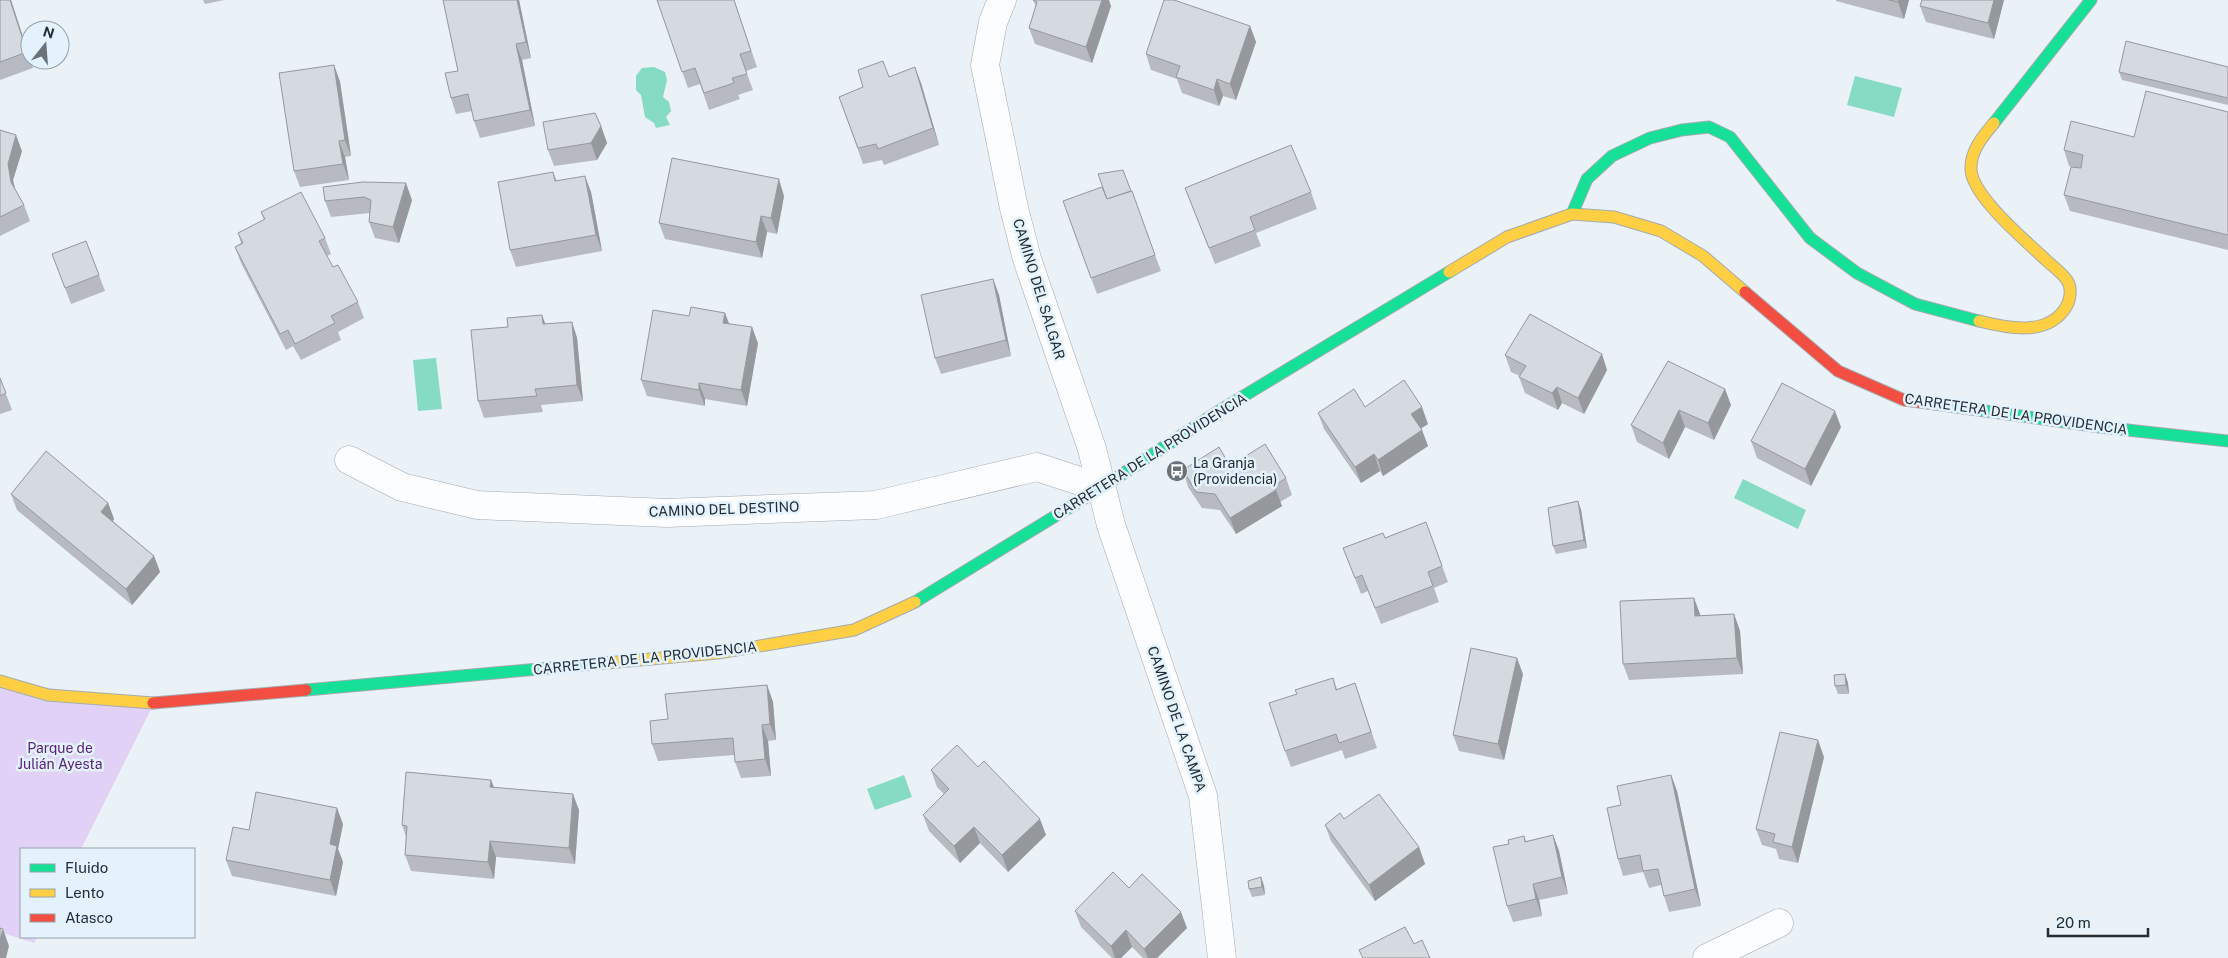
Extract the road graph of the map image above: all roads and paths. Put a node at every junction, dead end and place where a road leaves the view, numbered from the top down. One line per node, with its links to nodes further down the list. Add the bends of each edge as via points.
1 (1002, 0): 6 (street, CAMINO DEL SALGAR, via 993,22 984,65 1027,259 1092,449)
2 (2091, 0): 3 (street, via 1976,145 1971,170 1980,191 1995,212 2068,282 2070,300 2060,317 2044,326 2021,328 1994,324 1915,304 1857,273 1810,238 1730,137 1709,127 1650,138 1612,156 1587,179)
3 (1572, 214): 4 (street, CARRETERA DE LA PROVIDENCIA, via 1614,216 1660,231 1703,256 1838,372 1904,400); 6 (street, CARRETERA DE LA PROVIDENCIA, via 1507,237 1219,411)
4 (2228, 441)
5 (349, 460): 6 (street, CAMINO DEL DESTINO, via 402,487 477,505 667,513 876,504 1038,466)
6 (1101, 488): 7 (street, CARRETERA DE LA PROVIDENCIA, via 915,602 854,630 718,653 154,703 48,695); 9 (street, CAMINO DE LA CAMPA, via 1203,796)
7 (0, 681)
8 (1779, 923): 10 (street)
9 (1222, 958)
10 (1707, 958)

